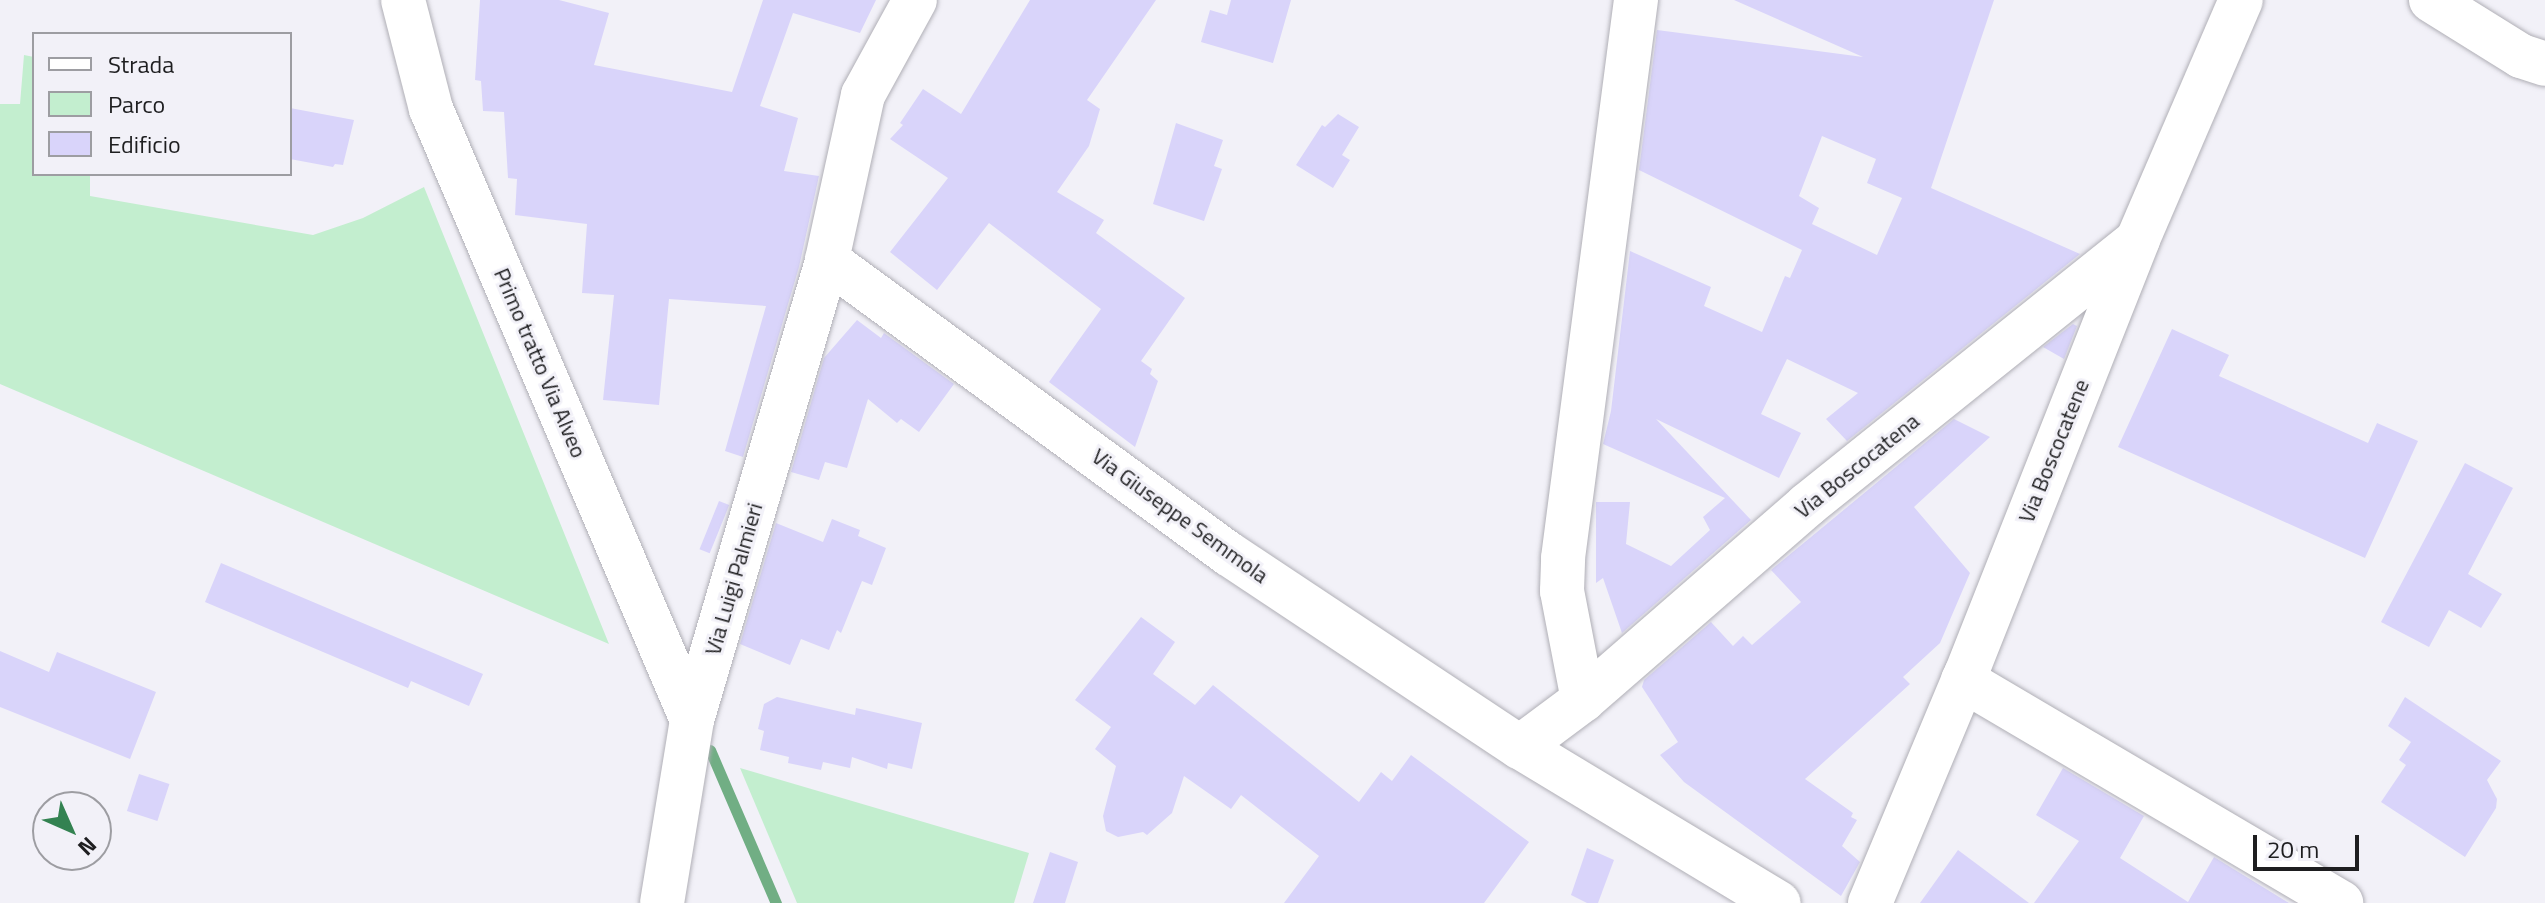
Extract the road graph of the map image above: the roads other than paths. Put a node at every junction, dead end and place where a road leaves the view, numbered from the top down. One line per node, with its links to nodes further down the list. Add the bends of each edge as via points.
1 (403, 0): 11 (street, Primo tratto Via Alveo, via 431,109)
2 (915, 0): 8 (street, via 863,95)
3 (1636, 0): 10 (street, via 1563,558 1562,591)
4 (2431, 0): 6 (street, via 2521,56)
5 (2242, 3): 7 (street, Via Boscocatene)
6 (2545, 64)
7 (2138, 239): 9 (street, Via Boscocatene); 10 (street, Via Boscocatena, via 1807,505)
8 (827, 260): 11 (street, Via Luigi Palmieri); 12 (street, Via Giuseppe Semmola, via 1229,554)
9 (1963, 680): 15 (street, Via Boscocatene); 16 (street)
10 (1583, 700): 12 (street, Via Boscocatena)
11 (692, 720): 13 (street, Via Luigi Palmieri)
12 (1520, 747): 14 (street, Via Giuseppe Semmola)
13 (662, 903)
14 (1779, 903)
15 (1870, 903)
16 (2341, 903)

